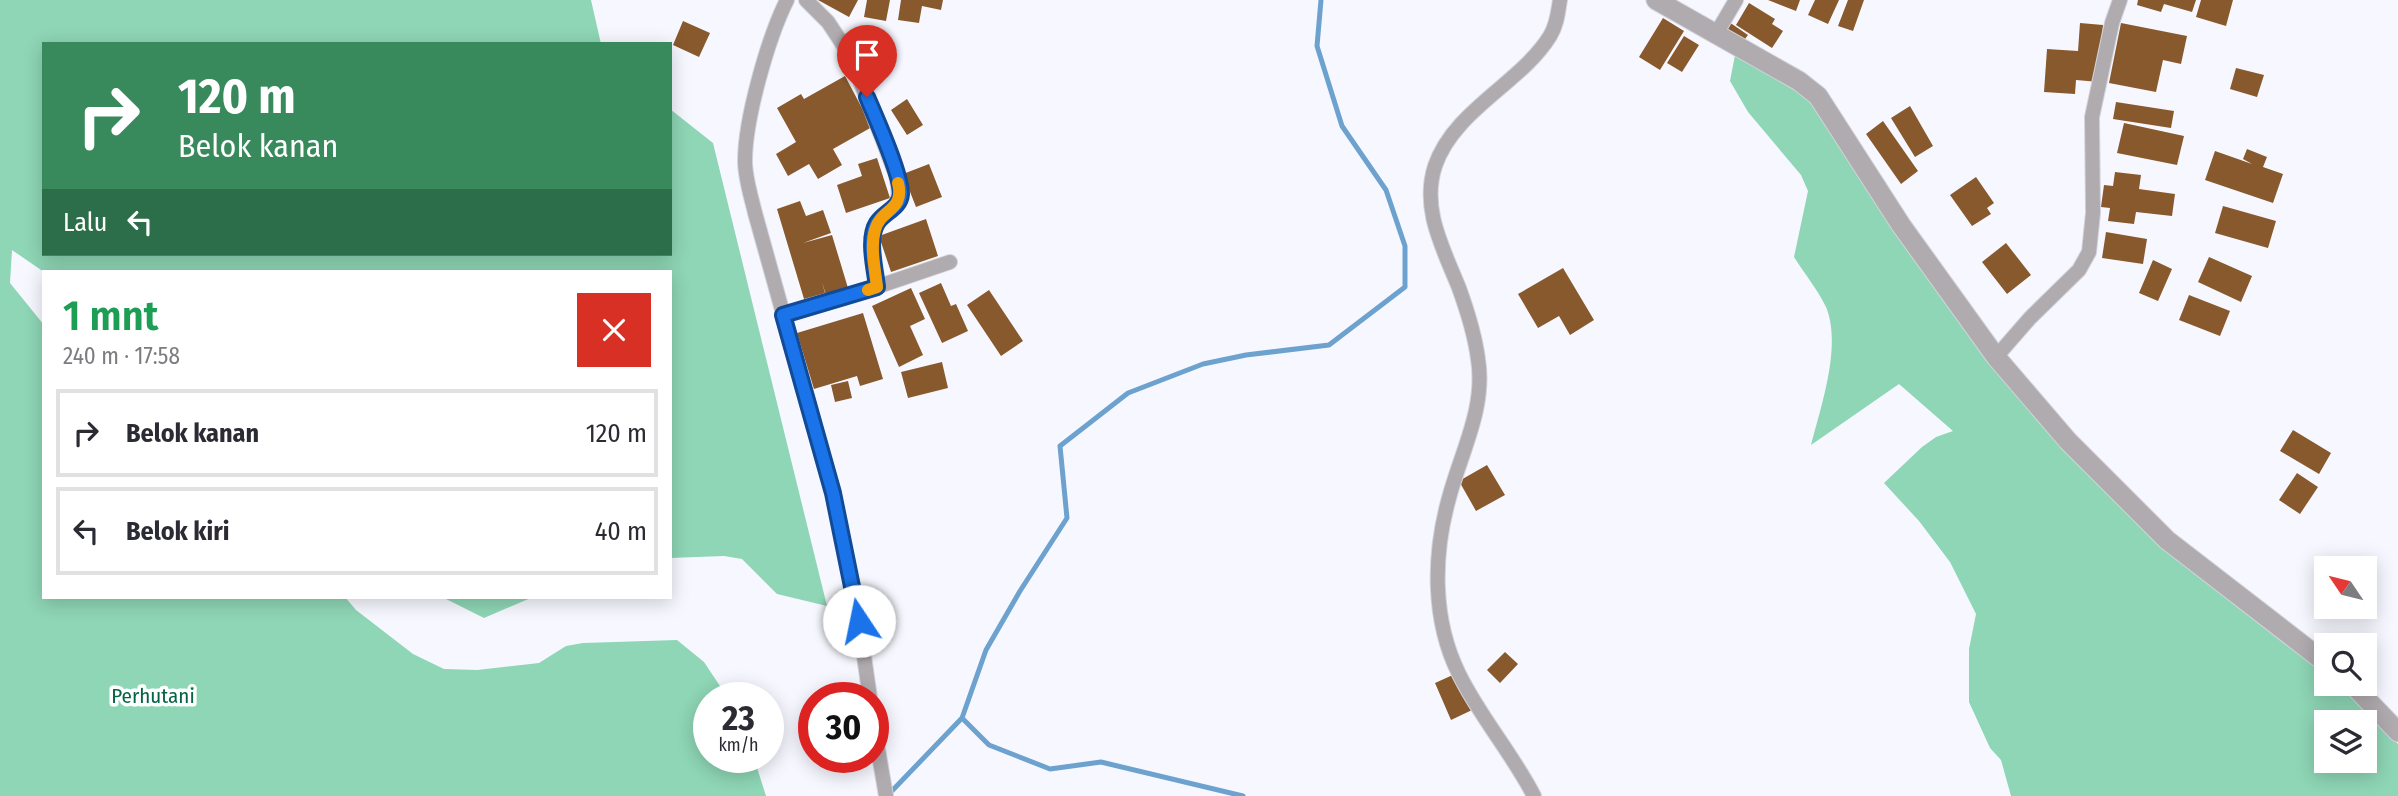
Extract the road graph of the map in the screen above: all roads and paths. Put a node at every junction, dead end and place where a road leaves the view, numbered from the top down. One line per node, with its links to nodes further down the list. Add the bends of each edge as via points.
1 (787, 0): 10 (street, via 774,27 745,161)
2 (806, 0): 9 (street, via 828,22 851,57 897,175 898,203 877,222 873,234)
3 (1560, 0): 18 (street, via 1551,35 1451,136 1432,182 1435,229 1468,316 1478,360 1479,398 1448,499 1437,594 1459,673)
4 (1656, 0): 7 (street)
5 (1736, 0): 7 (street)
6 (2120, 0): 11 (street, via 2092,117 2089,251 2079,270)
7 (1716, 34): 11 (street, via 1818,96 1901,225)
8 (950, 262): 9 (street)
9 (877, 287): 10 (street)
10 (783, 315): 13 (street, via 833,493)
11 (1996, 356): 12 (street, via 2068,441 2167,540)
12 (2314, 654)
13 (868, 682)
14 (2364, 696): 15 (street)
15 (2398, 732)
16 (881, 773): 17 (street)
17 (886, 796)
18 (1534, 796)

